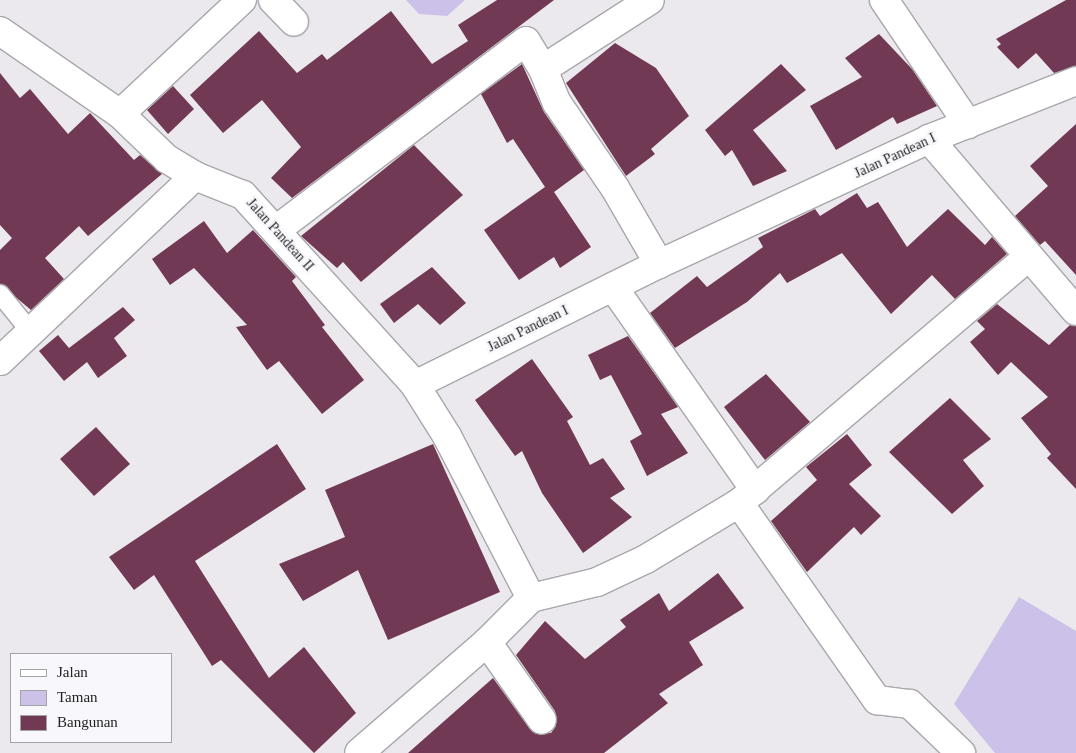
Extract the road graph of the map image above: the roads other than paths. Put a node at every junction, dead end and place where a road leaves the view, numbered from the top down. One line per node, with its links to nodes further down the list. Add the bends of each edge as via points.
1 (242, 0): 9 (street)
2 (274, 0): 5 (street)
3 (650, 0): 7 (street)
4 (884, 0): 10 (street)
5 (294, 22)
6 (0, 31): 9 (street, Jalan Pandean II)
7 (543, 69): 13 (street, via 526,41); 15 (street, via 557,103 616,188)
8 (1076, 81): 10 (street, Jalan Pandean I)
9 (120, 114): 12 (street, Jalan Pandean II, via 167,159)
10 (968, 124): 11 (street, Jalan Pandean I)
11 (929, 139): 14 (street); 15 (street, Jalan Pandean I)
12 (195, 176): 13 (street, Jalan Pandean II, via 243,195); 19 (street)
13 (276, 230): 21 (street, Jalan Pandean II)
14 (1028, 257): 18 (street); 22 (street)
15 (659, 264): 16 (street, Jalan Pandean I)
16 (613, 287): 21 (street, Jalan Pandean I); 22 (street)
17 (0, 294): 19 (lane)
18 (1076, 311)
19 (31, 332): 20 (street)
20 (0, 361)
21 (415, 385): 23 (street, via 447,436)
22 (747, 496): 23 (street, via 613,574); 27 (street, via 877,700 910,704)
23 (531, 598): 24 (street)
24 (487, 642): 25 (street); 26 (street)
25 (542, 720)
26 (359, 753)
27 (960, 753)

